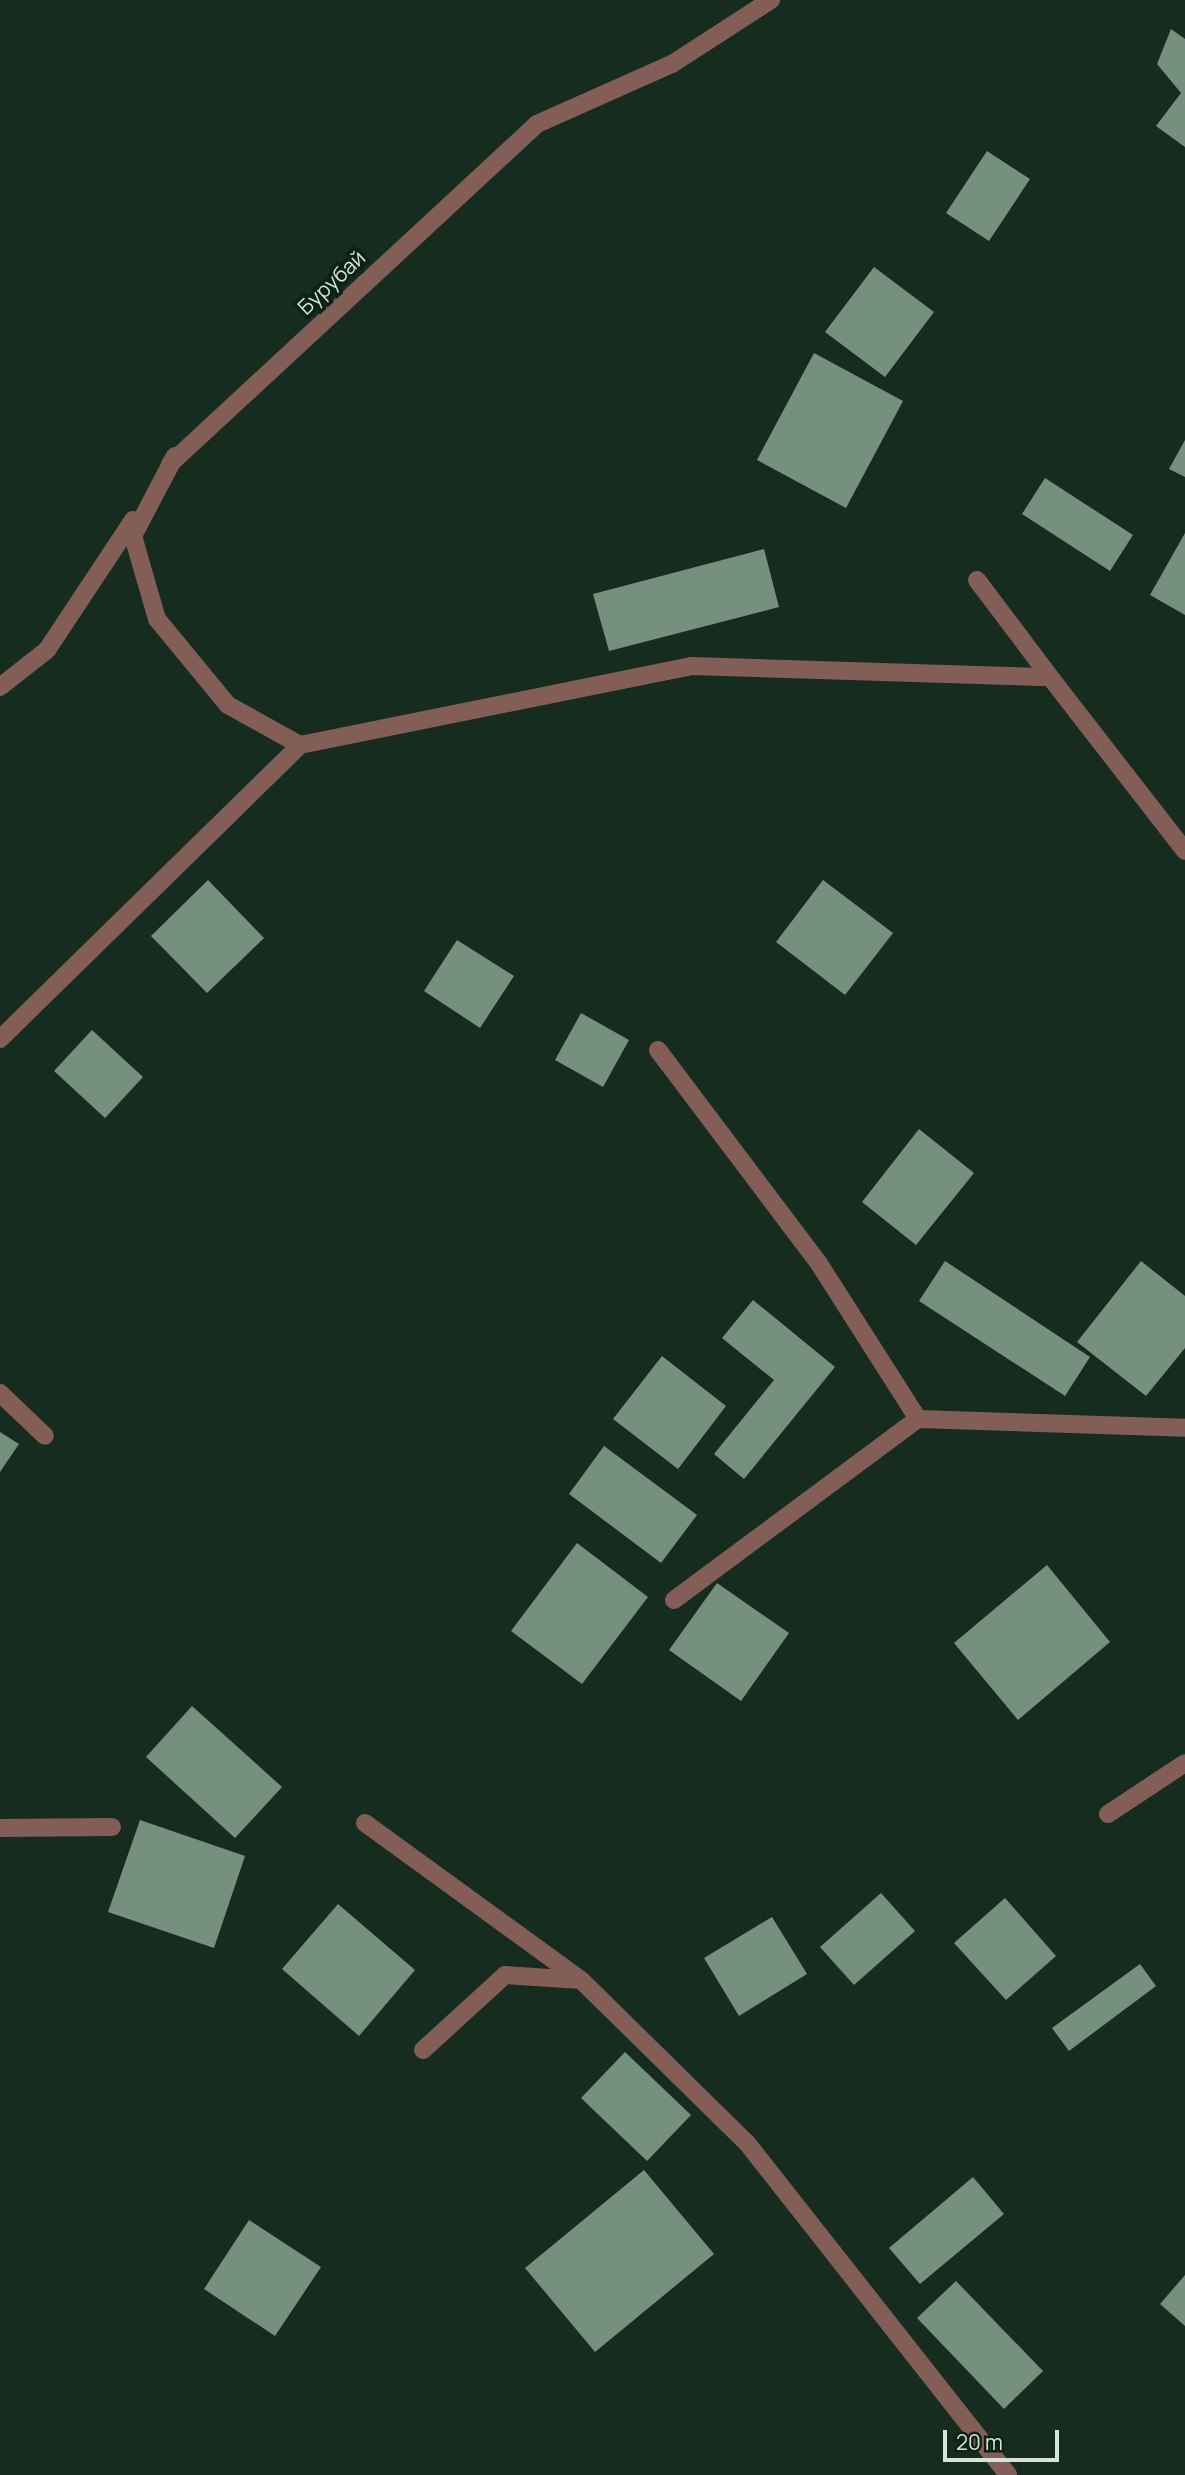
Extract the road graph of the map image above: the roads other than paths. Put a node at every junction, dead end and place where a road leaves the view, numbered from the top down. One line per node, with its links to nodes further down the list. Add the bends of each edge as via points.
1 (771, 0): 2 (street, Бурубай, via 672,64 537,124)
2 (175, 456): 5 (street, Бурубай, via 47,650); 6 (street, via 133,536 157,619 228,705)
3 (978, 580): 4 (street)
4 (1050, 677): 6 (street, via 691,666); 7 (street)
5 (0, 687)
6 (300, 745): 8 (street)
7 (1185, 850)
8 (0, 1039)
9 (658, 1050): 11 (street, via 818,1262)
10 (0, 1393): 13 (street)
11 (918, 1419): 12 (street); 14 (street)
12 (1185, 1428)
13 (45, 1436)
14 (674, 1600)
15 (1185, 1763): 16 (street)
16 (1108, 1814)
17 (365, 1823): 20 (street)
18 (112, 1827): 19 (street)
19 (0, 1828)
20 (581, 1980): 21 (street, via 505,1975); 22 (street, via 747,2143)
21 (423, 2050)
22 (1008, 2475)

